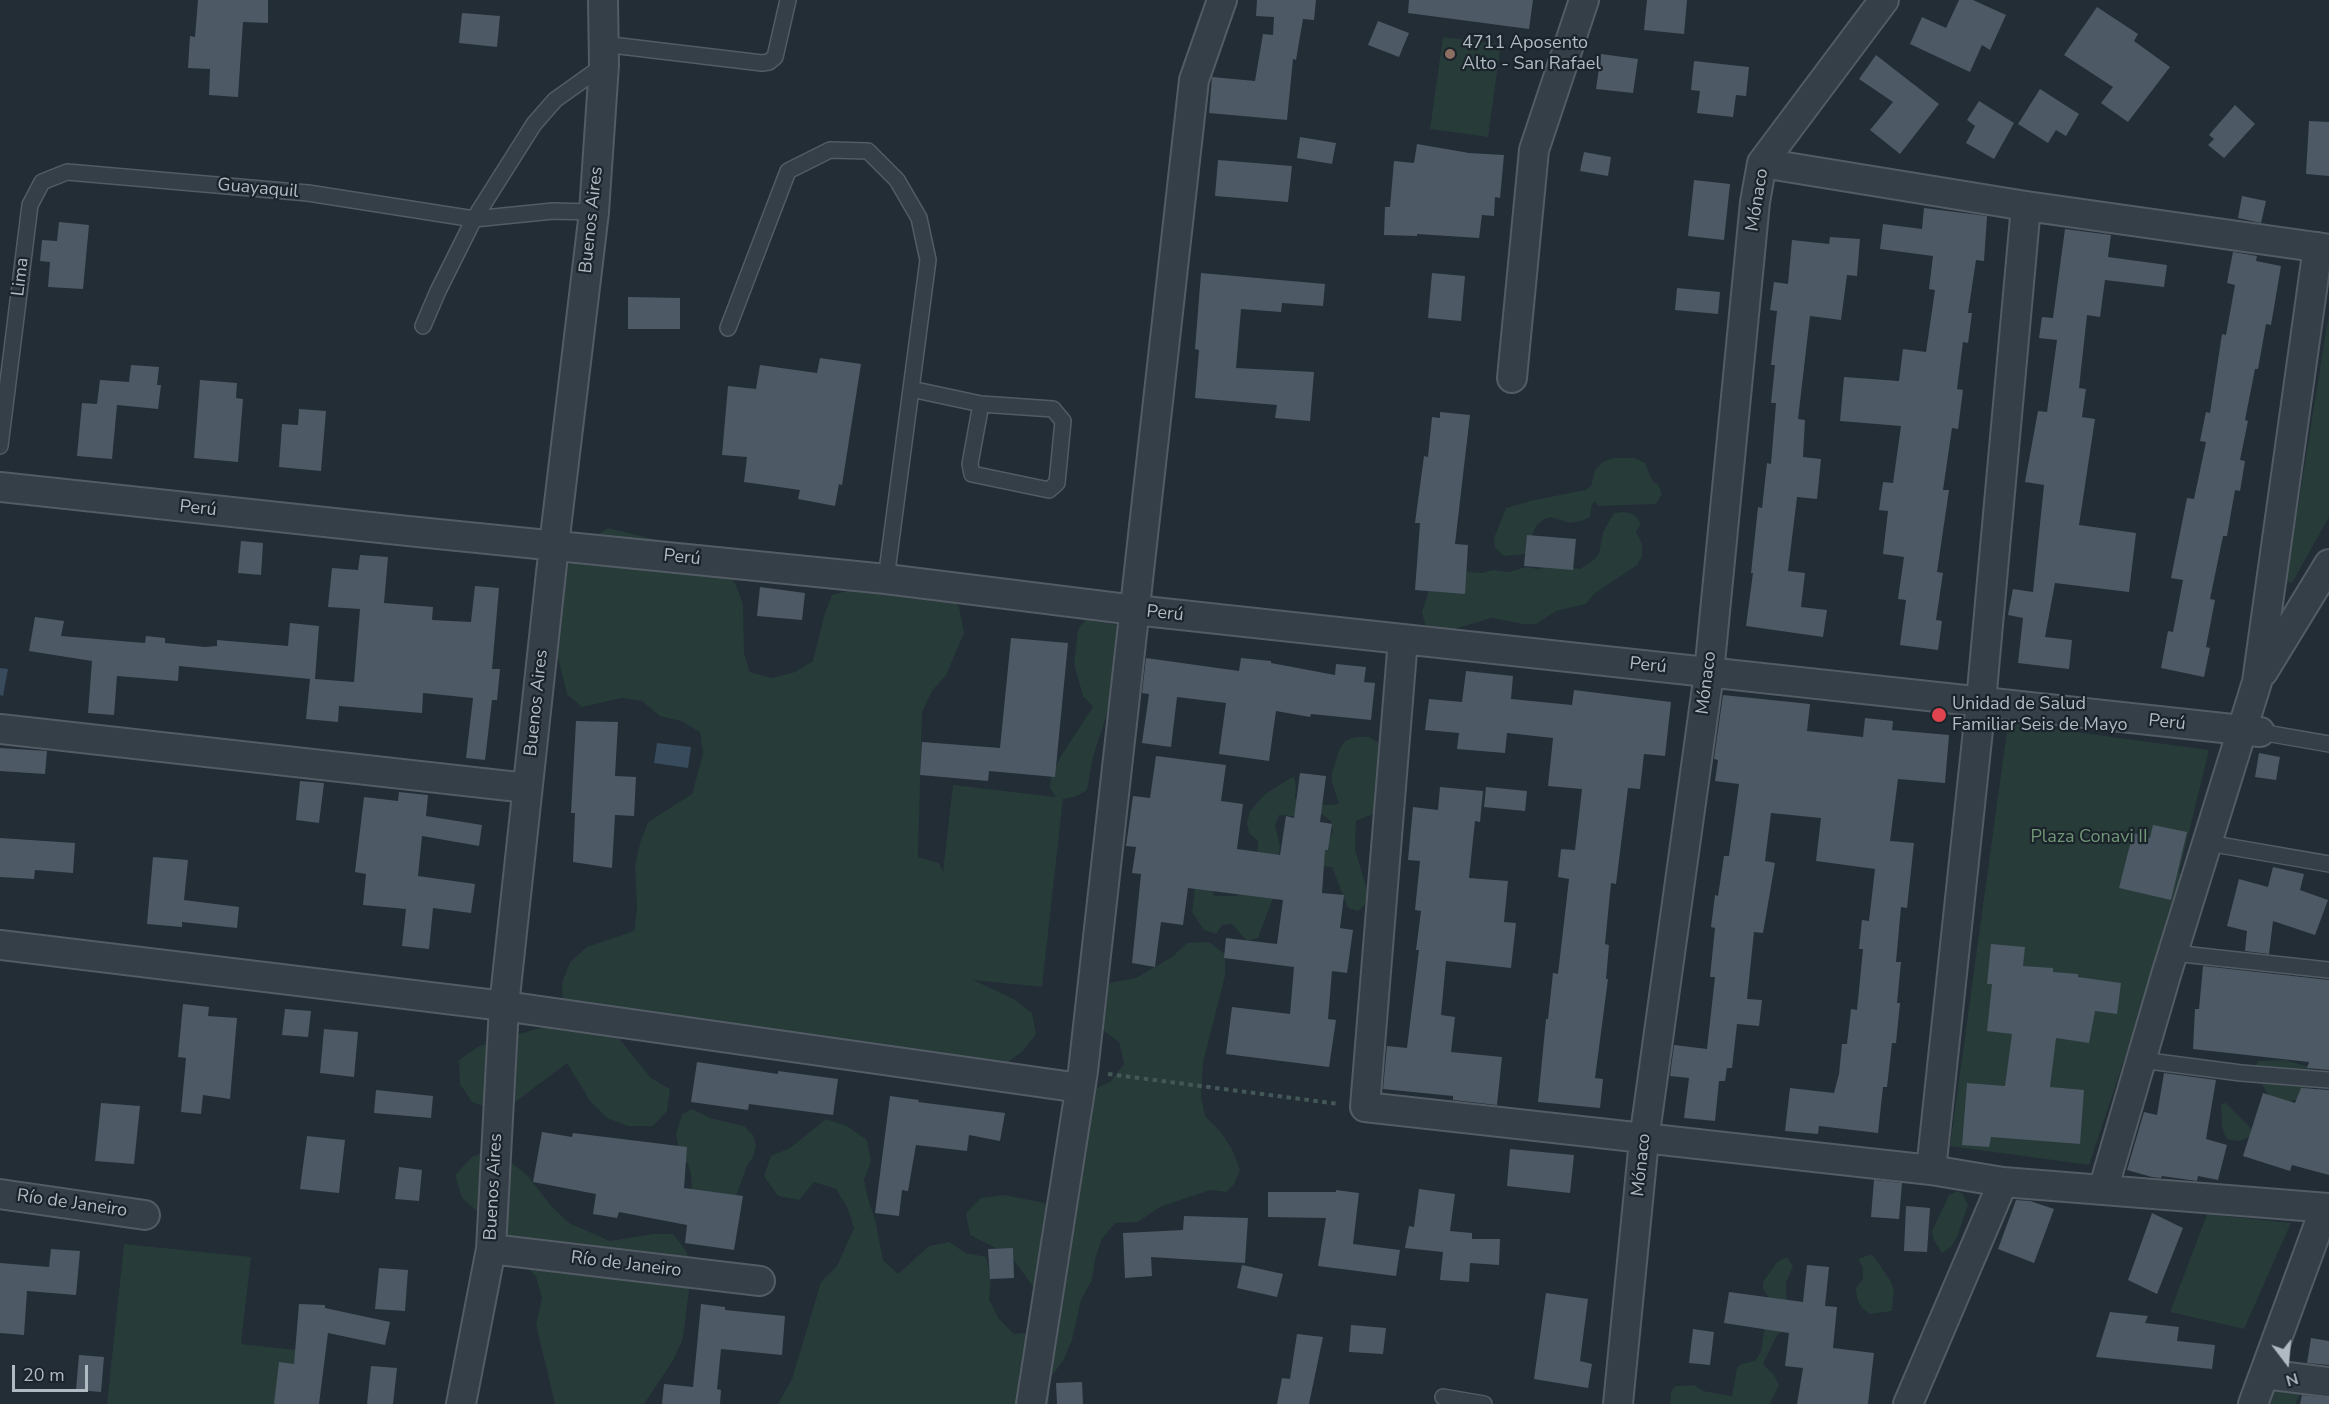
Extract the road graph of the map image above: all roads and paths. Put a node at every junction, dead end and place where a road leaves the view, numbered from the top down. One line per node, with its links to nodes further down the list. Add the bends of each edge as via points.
1 (603, 0): 6 (street, Buenos Aires)
2 (788, 0): 6 (lane, via 775,57 769,62)
3 (1222, 0): 23 (street, via 1194,80)
4 (1584, 0): 15 (street, via 1534,150)
5 (1884, 0): 7 (street, Mónaco)
6 (604, 55): 10 (street, Buenos Aires); 11 (lane, via 534,124)
7 (1762, 163): 9 (street); 25 (street, Mónaco)
8 (42, 182): 11 (lane, Guayaquil, via 67,172 308,193); 18 (lane, Lima, via 30,205)
9 (2026, 206): 12 (street); 27 (street)
10 (594, 212): 11 (lane, Guayaquil, via 553,211); 20 (street, Buenos Aires)
11 (474, 219): 13 (lane)
12 (2323, 248): 26 (street)
13 (423, 326)
14 (728, 328): 16 (lane, via 789,171 830,150 868,151 897,180 919,218 928,260)
15 (1512, 378)
16 (911, 389): 17 (lane); 22 (lane)
17 (981, 404): 17 (lane, via 1053,409 1063,421 1057,483 1049,490 972,474 970,464)
18 (0, 446)
19 (0, 487): 20 (street, Perú)
20 (554, 545): 22 (street, Perú); 31 (street, Buenos Aires)
21 (2329, 564): 26 (street)
22 (886, 579): 23 (street, Perú)
23 (1134, 610): 24 (street, Perú); 39 (street)
24 (1403, 639): 25 (street, Perú); 41 (street)
25 (1709, 673): 27 (street, Perú); 42 (street, Mónaco)
26 (2257, 682): 29 (street)
27 (1981, 702): 29 (street, Perú); 43 (street)
28 (0, 729): 31 (street)
29 (2251, 732): 30 (lane, Perú); 32 (street)
30 (2329, 744)
31 (527, 788): 37 (street, Buenos Aires)
32 (2208, 843): 33 (lane); 35 (street)
33 (2329, 864)
34 (0, 945): 37 (street)
35 (2173, 953): 36 (lane); 38 (street)
36 (2329, 970)
37 (504, 1006): 39 (street); 49 (street, Buenos Aires)
38 (2141, 1060): 40 (lane); 45 (street)
39 (1082, 1080): 41 (path); 55 (street)
40 (2329, 1080)
41 (1365, 1107): 42 (street)
42 (1644, 1140): 43 (street); 57 (street, Mónaco)
43 (1931, 1170): 44 (street)
44 (2003, 1182): 45 (street); 58 (street)
45 (2103, 1190): 47 (street)
46 (0, 1194): 48 (street, Río de Janeiro)
47 (2327, 1208): 51 (street)
48 (145, 1215)
49 (491, 1249): 50 (street, Río de Janeiro); 54 (street, Buenos Aires)
50 (760, 1281)
51 (2264, 1374): 52 (street); 59 (street)
52 (2329, 1382)
53 (1443, 1397): 56 (lane)
54 (460, 1404)
55 (1031, 1404)
56 (1485, 1404)
57 (1618, 1404)
58 (1908, 1404)
59 (2253, 1404)

